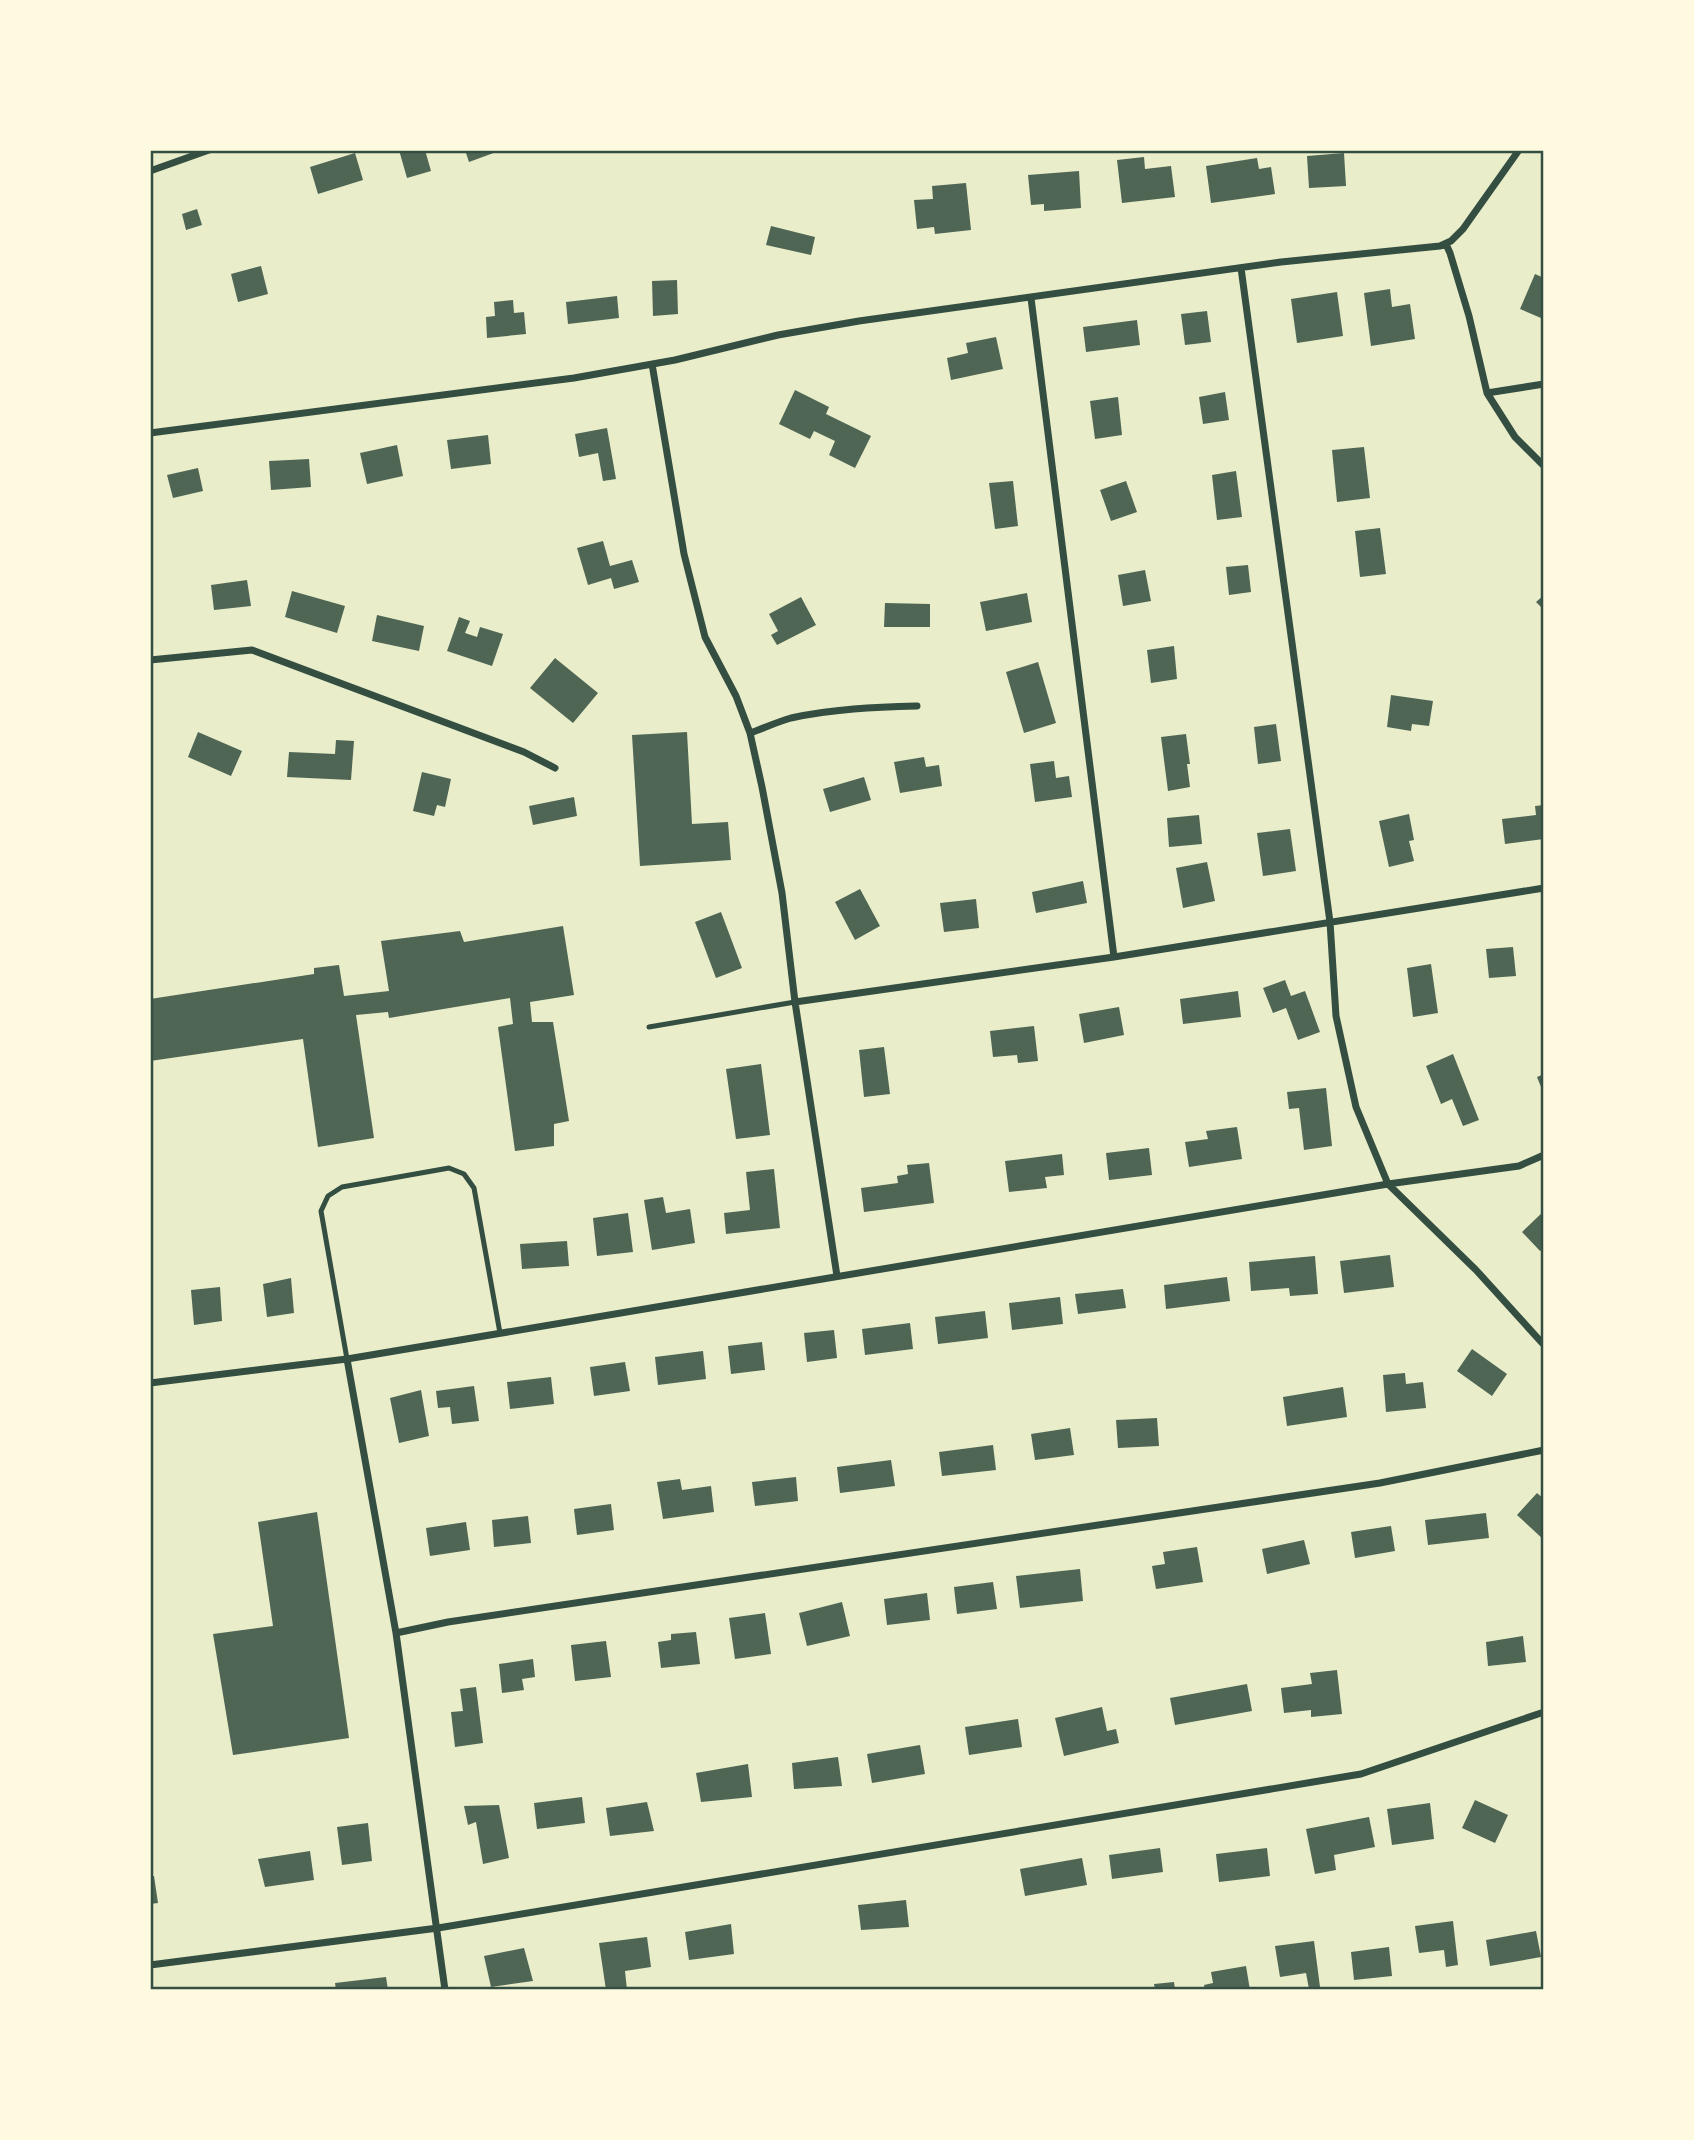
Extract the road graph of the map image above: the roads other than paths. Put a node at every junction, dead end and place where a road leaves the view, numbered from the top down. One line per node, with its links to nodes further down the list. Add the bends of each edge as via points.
1 (209, 150): 3 (street)
2 (1519, 150): 4 (street, via 1464,229)
3 (150, 171)
4 (1446, 244): 5 (street); 9 (street)
5 (1241, 268): 6 (street); 17 (street)
6 (1031, 298): 7 (street, via 822,327); 18 (street)
7 (652, 364): 10 (street); 14 (street, via 684,554 705,638)
8 (1544, 384): 9 (street)
9 (1487, 393): 11 (street, via 1515,437)
10 (150, 433)
11 (1544, 466)
12 (150, 660): 15 (street, via 252,650 524,752)
13 (917, 706): 14 (street, via 830,712 789,719)
14 (750, 733): 19 (street, via 782,893)
15 (555, 768)
16 (1544, 888): 17 (street)
17 (1330, 922): 18 (street); 22 (street, via 1336,1016 1356,1107)
18 (1114, 957): 19 (street)
19 (795, 1002): 20 (lane); 23 (street)
20 (649, 1027)
21 (1544, 1155): 22 (street, via 1519,1166)
22 (1388, 1184): 23 (street); 25 (street)
23 (837, 1276): 24 (street)
24 (500, 1333): 26 (street); 26 (lane, via 474,1188 464,1174 449,1168 342,1187 328,1196 321,1211)
25 (1544, 1345)
26 (347, 1359): 27 (street); 29 (street)
27 (150, 1384)
28 (1544, 1450): 29 (street, via 1380,1483)
29 (396, 1633): 31 (street)
30 (1544, 1712): 31 (street, via 1361,1774)
31 (438, 1928): 32 (street); 33 (street)
32 (150, 1965)
33 (445, 1990)

